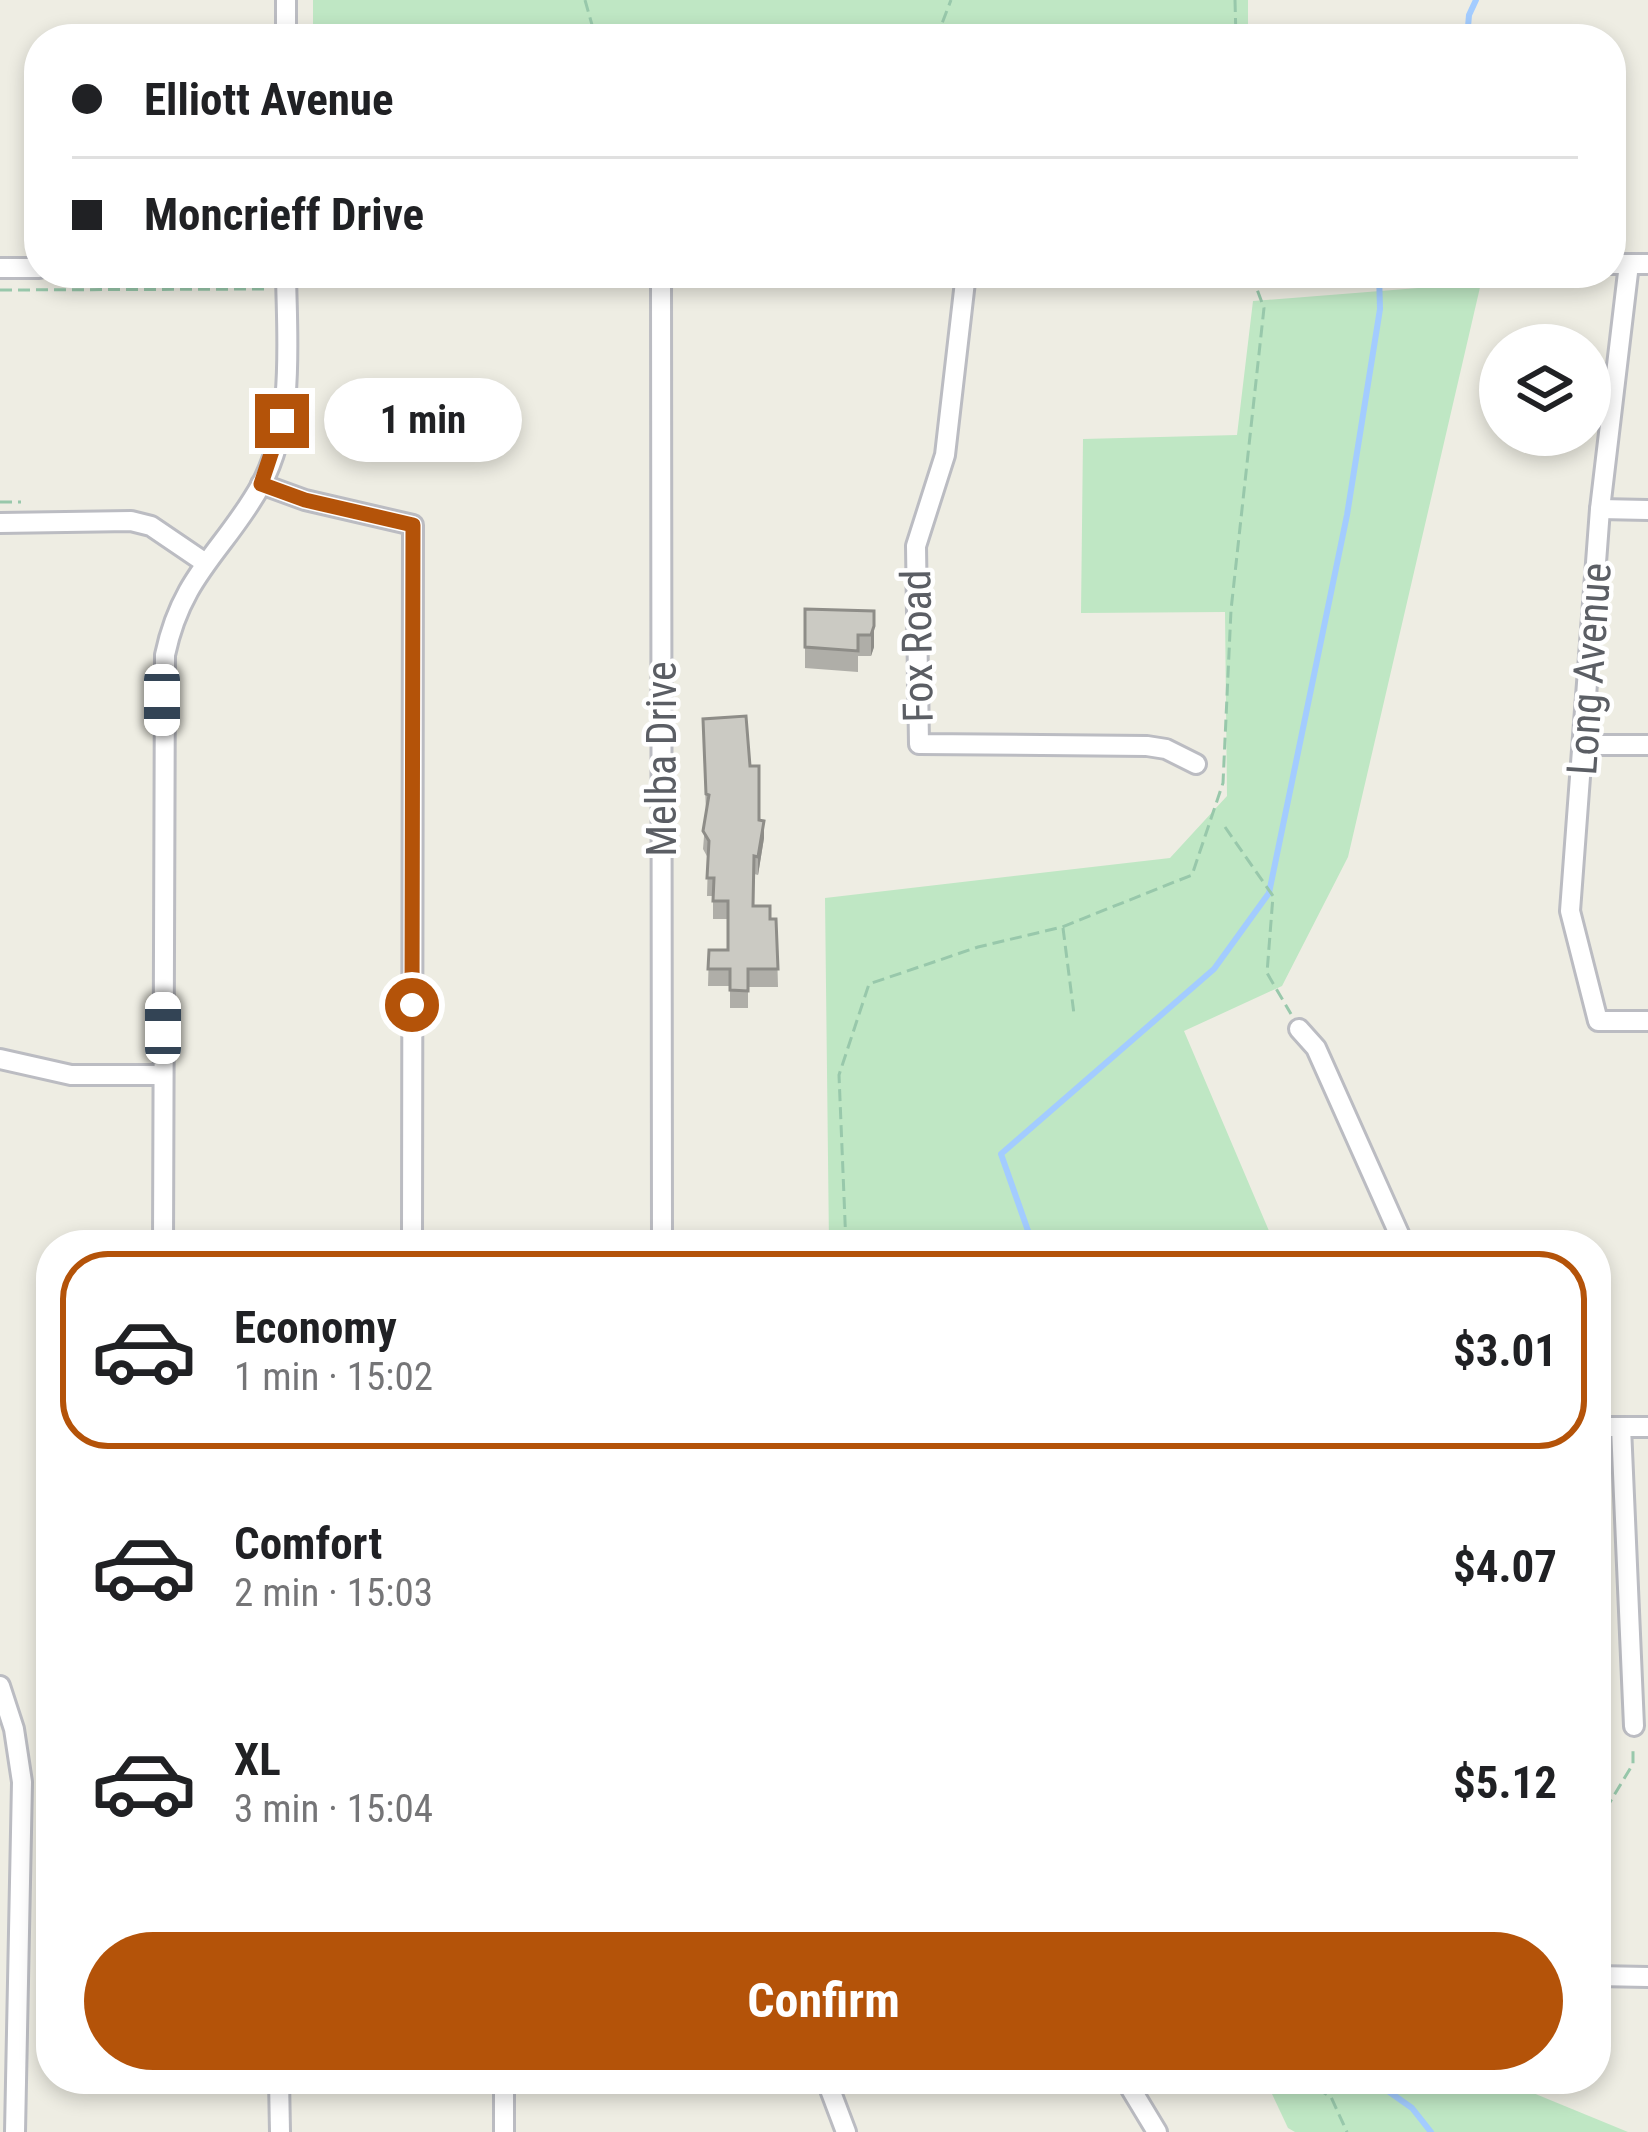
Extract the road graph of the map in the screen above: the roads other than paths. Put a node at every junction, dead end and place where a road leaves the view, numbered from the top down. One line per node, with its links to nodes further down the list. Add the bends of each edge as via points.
1 (1629, 264): 6 (street, Long Avenue)
2 (286, 288): 5 (street, via 286,400)
3 (661, 288): 19 (street, Melba Drive)
4 (964, 288): 12 (street, Fox Road, via 945,455 916,546 919,744 1148,746)
5 (261, 484): 9 (street); 18 (street, via 413,525)
6 (1600, 509): 7 (street); 10 (street, Long Avenue)
7 (1648, 510)
8 (0, 523): 9 (street, via 131,521)
9 (204, 562): 16 (street, via 165,655)
10 (1583, 745): 11 (street); 13 (street, Long Avenue, via 1570,911 1598,1022)
11 (1648, 745)
12 (1196, 764)
13 (1648, 1021)
14 (1299, 1030): 20 (street, via 1316,1048)
15 (0, 1058): 16 (street, via 71,1075)
16 (163, 1075): 17 (street)
17 (163, 1230)
18 (412, 1230)
19 (662, 1230)
20 (1397, 1230)
21 (1611, 1427): 22 (street)
22 (1621, 1427): 23 (street); 25 (street)
23 (1648, 1427)
24 (0, 1686): 32 (street, via 22,1783)
25 (1634, 1726)
26 (1611, 1976): 27 (street)
27 (1648, 1977)
28 (279, 2094): 33 (street)
29 (504, 2094): 34 (street)
30 (832, 2094): 35 (street)
31 (1134, 2094): 36 (street)
32 (15, 2132)
33 (280, 2132)
34 (504, 2132)
35 (846, 2132)
36 (1157, 2132)

